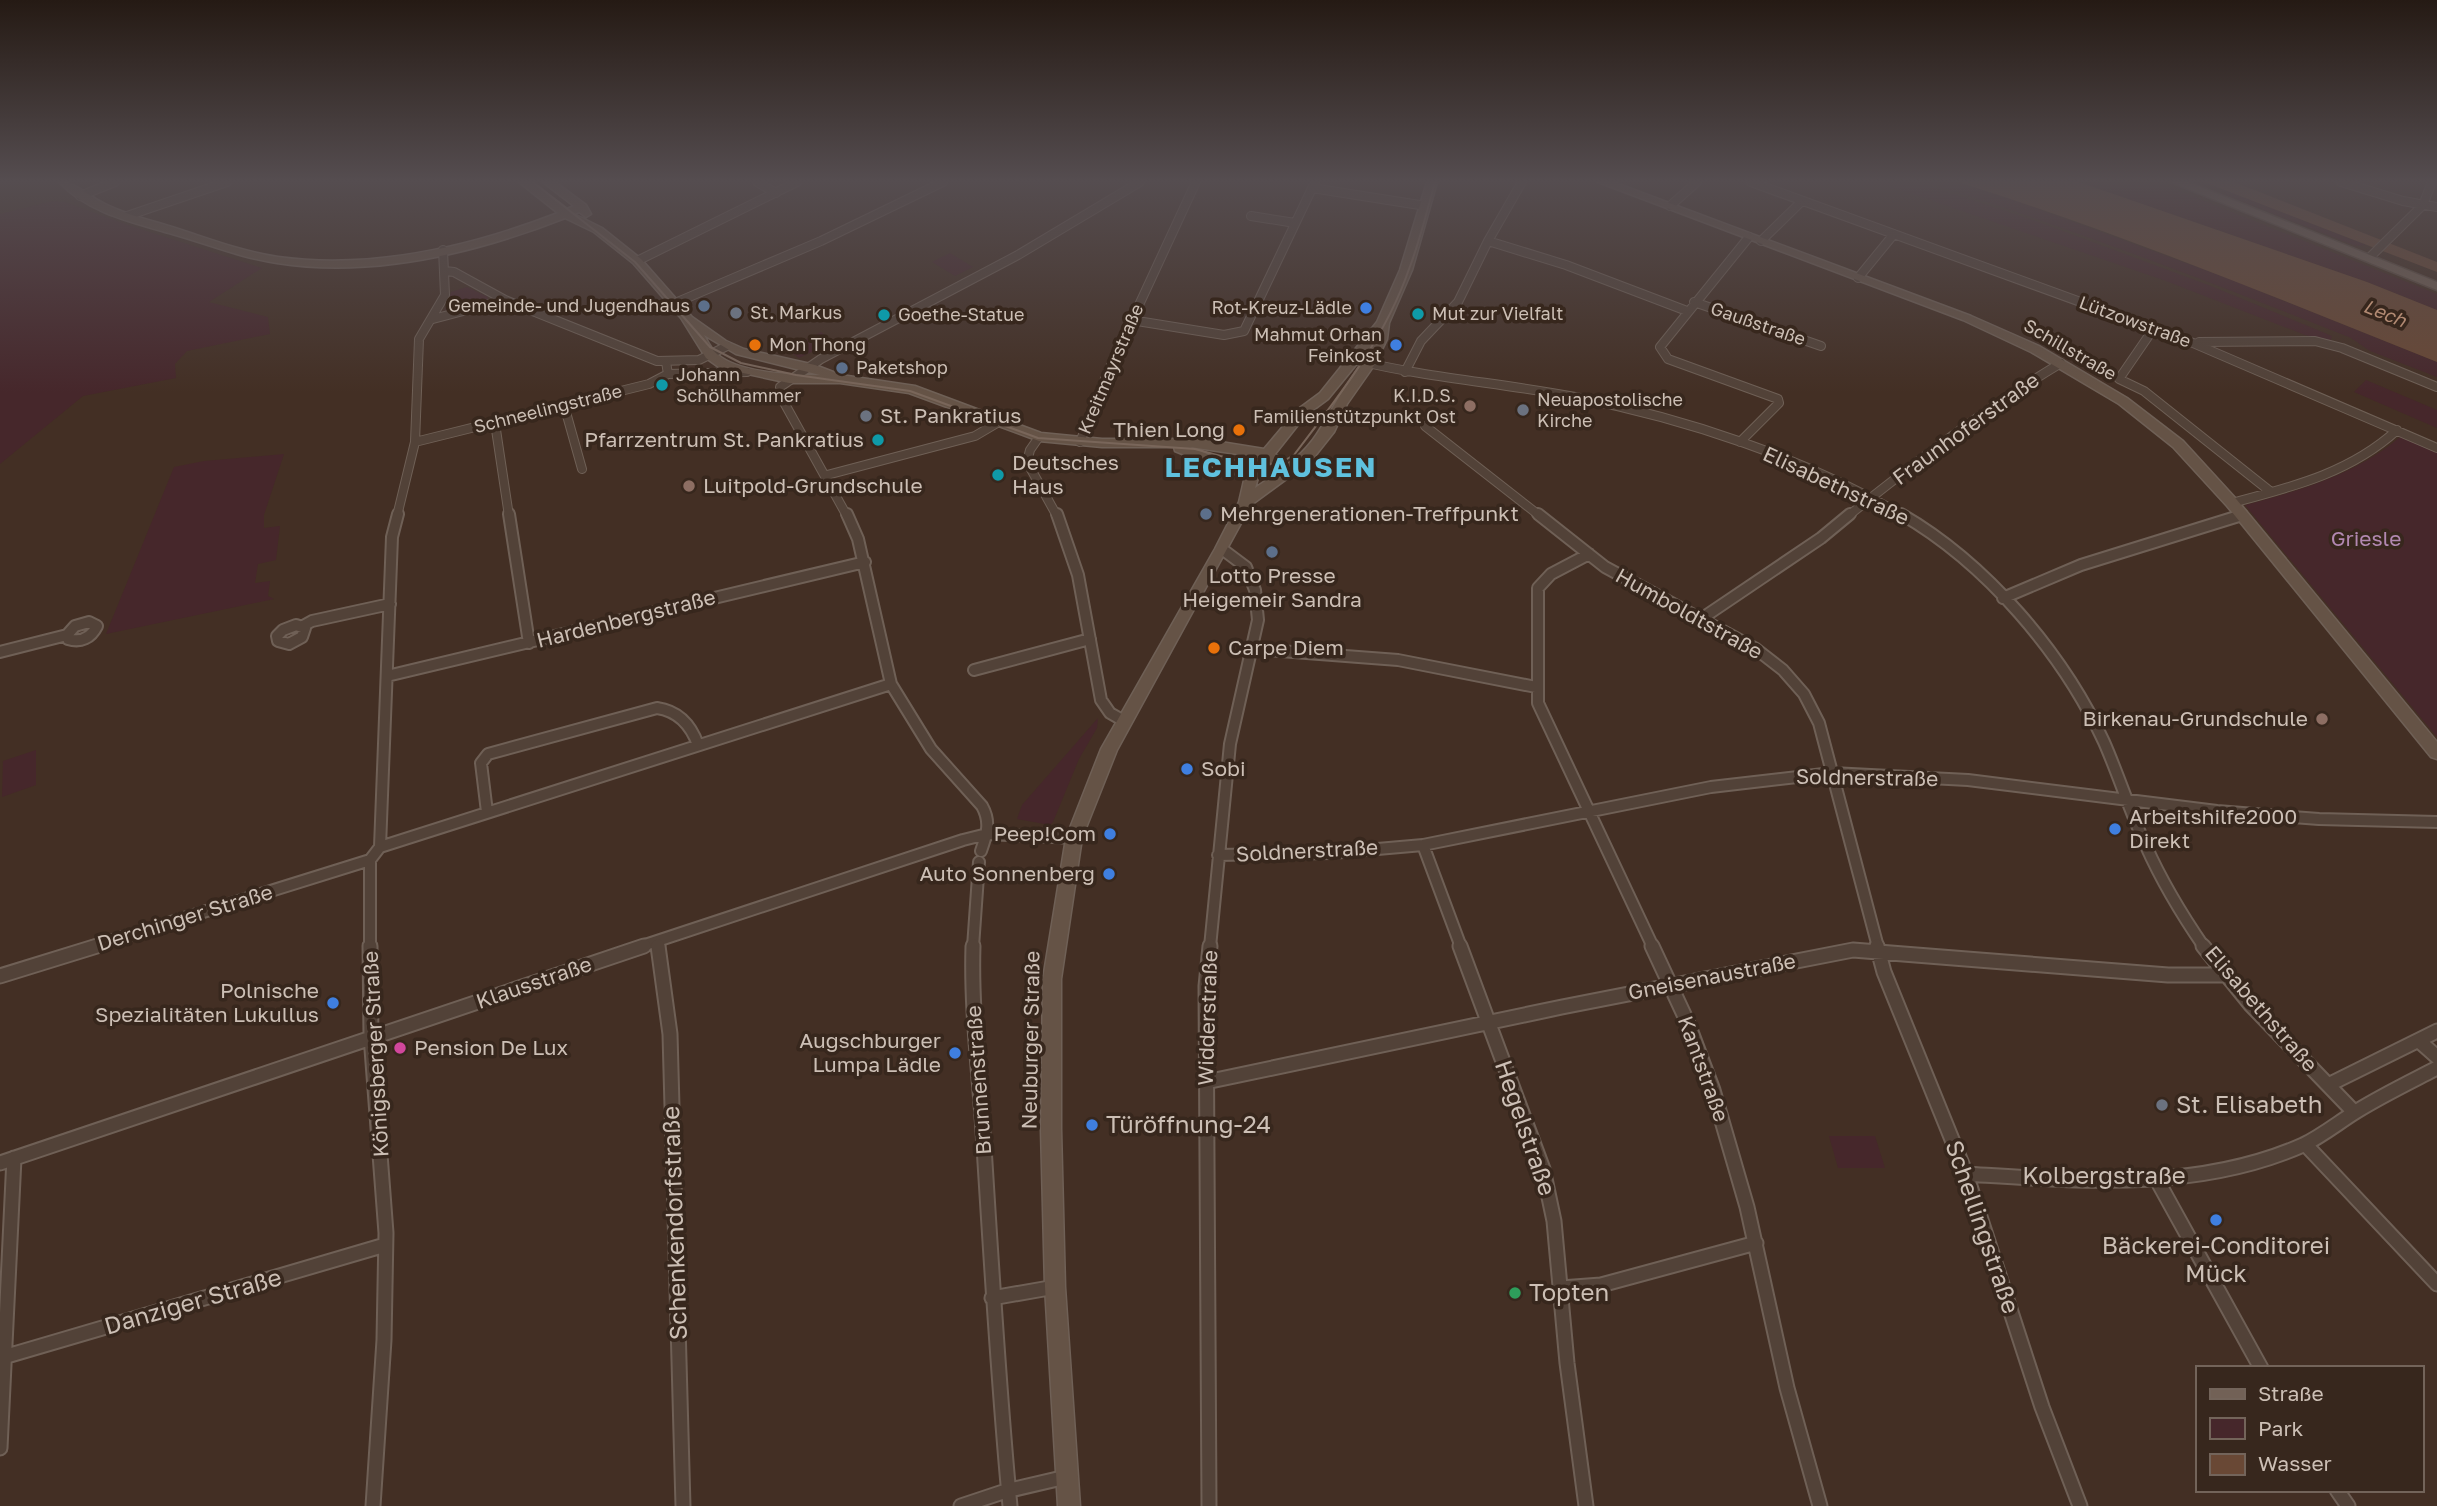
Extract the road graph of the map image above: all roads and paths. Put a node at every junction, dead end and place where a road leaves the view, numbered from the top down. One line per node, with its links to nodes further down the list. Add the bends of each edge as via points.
1 (249, 252): 2 (street, via 275,260 353,264)
2 (428, 252)
3 (443, 252): 20 (street)
4 (626, 252): 19 (street)
5 (655, 252): 19 (street)
6 (795, 252): 25 (street)
7 (1023, 252): 40 (street)
8 (1163, 252): 29 (street, Kreitmayrstraße)
9 (1281, 252): 29 (street, via 1244,331 1223,335)
10 (1412, 252): 30 (street, Neuburger Straße)
11 (1482, 252): 42 (street, via 1458,302 1421,341)
12 (1525, 252): 26 (street, Gaußstraße)
13 (1742, 252): 24 (street)
14 (1790, 252): 21 (street, Schillstraße)
15 (1879, 252): 21 (street)
16 (1945, 252): 31 (street, Lützowstraße)
17 (2369, 252): 18 (main road)
18 (2374, 254): 22 (main road)
19 (637, 261): 25 (street)
20 (445, 271): 23 (street); 28 (street, via 445,295)
21 (1858, 278): 38 (street, Schillstraße, via 1967,317)
22 (2437, 286)
23 (505, 300): 28 (street); 37 (street)
24 (1694, 302): 26 (street); 34 (street, Gaußstraße)
25 (675, 303): 27 (street)
26 (1687, 310): 55 (street, via 1661,344 1663,355 1778,399)
27 (686, 316): 33 (street); 35 (street)
28 (433, 319): 53 (street, via 419,339)
29 (1132, 320): 54 (street, Kreitmayrstraße)
30 (1382, 323): 36 (street, Neuburger Straße); 39 (street, Neuburger Straße, via 1381,339)
31 (2154, 328): 32 (street, Lützowstraße); 63 (street, Schillstraße, via 2119,379 2144,391)
32 (2193, 343): 46 (street, via 2315,341); 51 (street, Lützowstraße)
33 (727, 346): 35 (street); 40 (street)
34 (1821, 346)
35 (710, 355): 37 (street, via 696,361); 41 (street)
36 (1354, 360): 39 (street, Elisabethstraße); 58 (street, Neuburger Straße)
37 (666, 362): 43 (street)
38 (2061, 363): 64 (street, Fraunhoferstraße, via 2003,398); 66 (street, Schillstraße, via 2123,401 2178,444)
39 (1369, 364): 42 (street, Elisabethstraße); 60 (street, Neuburger Straße, via 1329,429 1306,458)
40 (807, 368): 44 (street); 45 (street)
41 (747, 372): 43 (street); 44 (street)
42 (1405, 372): 55 (street, Elisabethstraße, via 1602,402)
43 (668, 373): 47 (street, Schneelingstraße, via 649,384)
44 (789, 379): 45 (street); 62 (street, via 780,393)
45 (840, 379): 49 (street, via 914,390)
46 (2437, 387)
47 (564, 405): 48 (street, Schneelingstraße); 59 (street)
48 (495, 423): 53 (street, Schneelingstraße); 77 (street)
49 (997, 423): 52 (street); 62 (street, via 975,436)
50 (1425, 426): 69 (street, Humboldtstraße)
51 (2397, 430): 57 (street, Lützowstraße); 63 (street, via 2365,457)
52 (1039, 437): 54 (street); 76 (street, via 1027,462 1065,534)
53 (415, 442): 72 (street, via 392,537)
54 (1080, 442): 56 (street)
55 (1740, 442): 64 (street, Elisabethstraße)
56 (1171, 445): 58 (street, via 1202,443); 61 (street)
57 (2437, 448)
58 (1266, 454): 60 (street); 61 (street, Neuburger Straße)
59 (582, 469)
60 (1286, 470): 61 (street); 65 (street, Neuburger Straße)
61 (1252, 473): 65 (street, Neuburger Straße)
62 (827, 475): 70 (street)
63 (2271, 492): 66 (street)
64 (1871, 498): 71 (street, Elisabethstraße, via 1956,551); 73 (street, Fraunhoferstraße, via 1814,544)
65 (1246, 502): 68 (street, Neuburger Straße)
66 (2232, 503): 67 (street, Schillstraße)
67 (2242, 515): 71 (street, via 2081,565); 86 (street, Schillstraße)
68 (1222, 549): 78 (street, Widderstraße, via 1247,567 1253,583 1258,620); 84 (street, Neuburger Straße)
69 (1589, 554): 73 (street, Humboldtstraße, via 1629,583); 83 (street, Kantstraße, via 1551,574 1538,588)
70 (865, 562): 77 (street, Hardenbergstraße); 82 (street)
71 (2003, 598): 88 (street, Elisabethstraße, via 2087,709)
72 (390, 604): 74 (street); 81 (street)
73 (1702, 619): 87 (street, Humboldtstraße, via 1752,647 1794,679 1813,706)
74 (303, 626)
75 (67, 635): 79 (street)
76 (1090, 639): 80 (street); 84 (street, via 1101,700 1110,713)
77 (529, 643): 81 (street, Hardenbergstraße)
78 (1253, 649): 83 (street, via 1398,660); 96 (street, Widderstraße, via 1230,744)
79 (0, 652)
80 (974, 670)
81 (387, 676): 95 (street)
82 (891, 684): 85 (street); 92 (street, via 930,750 982,806 988,817)
83 (1536, 687): 89 (street, Kantstraße, via 1544,719)
84 (1124, 721): 93 (street, Neuburger Straße, via 1108,749)
85 (698, 745): 90 (street); 90 (street, via 677,714 657,708 488,754 481,763)
86 (2437, 753)
87 (1832, 773): 88 (street, Soldnerstraße, via 1968,780); 89 (street, Soldnerstraße, via 1748,781); 99 (street, Humboldtstraße)
88 (2129, 799): 91 (street, Soldnerstraße, via 2319,819); 100 (street, Elisabethstraße, via 2155,867)
89 (1587, 811): 94 (street, Soldnerstraße); 102 (street, Kantstraße)
90 (488, 812): 95 (street)
91 (2437, 822)
92 (987, 834): 93 (street, Klausstraße); 98 (street, Klausstraße); 121 (street, Brunnenstraße, via 980,856 973,949 974,1037)
93 (1074, 838): 119 (street, Neuburger Straße, via 1052,979)
94 (1423, 845): 96 (street, Soldnerstraße, via 1332,853); 103 (street, Hegelstraße)
95 (380, 848): 97 (street)
96 (1218, 855): 109 (street, Widderstraße, via 1206,986)
97 (370, 860): 101 (street, Derchinger Straße); 105 (street, Königsberger Straße)
98 (657, 942): 105 (street, Klausstraße); 128 (street, Schenkendorfstraße, via 670,1034)
99 (1878, 950): 100 (street, Gneisenaustraße, via 2168,975); 102 (street, Gneisenaustraße, via 1834,952); 114 (street, Schellingstraße)
100 (2225, 975): 110 (street, Elisabethstraße)
101 (0, 976)
102 (1670, 985): 103 (street, Gneisenaustraße); 116 (street, Kantstraße, via 1713,1090)
103 (1489, 1022): 109 (street, Gneisenaustraße); 120 (street, Hegelstraße, via 1546,1180)
104 (2437, 1031): 106 (street)
105 (371, 1036): 113 (street, Klausstraße); 117 (street, Königsberger Straße)
106 (2419, 1041): 107 (street); 110 (street)
107 (2437, 1057)
108 (2437, 1068): 111 (street, Kolbergstraße)
109 (1206, 1082): 131 (street, Widderstraße)
110 (2328, 1085): 111 (street)
111 (2354, 1112): 112 (street, Kolbergstraße)
112 (2305, 1144): 115 (street, Kolbergstraße, via 2193,1178); 118 (street)
113 (7, 1161): 122 (street)
114 (1966, 1174): 115 (street, Kolbergstraße); 134 (street, Schellingstraße, via 2042,1407)
115 (2157, 1180): 123 (street)
116 (1756, 1243): 120 (street, via 1601,1285); 133 (street, Kantstraße, via 1787,1388)
117 (386, 1245): 122 (street, Danziger Straße); 127 (street, Königsberger Straße)
118 (2437, 1283)
119 (1055, 1287): 121 (street); 125 (street, Neuburger Straße)
120 (1561, 1288): 132 (street, Hegelstraße)
121 (992, 1298): 126 (street)
122 (3, 1358): 124 (street)
123 (2260, 1366)
124 (0, 1448)
125 (1066, 1477): 126 (street); 130 (street, Neuburger Straße)
126 (1008, 1499): 129 (street)
127 (373, 1506)
128 (683, 1506)
129 (961, 1506)
130 (1069, 1506)
131 (1209, 1506)
132 (1586, 1506)
133 (1820, 1506)
134 (2080, 1506)

